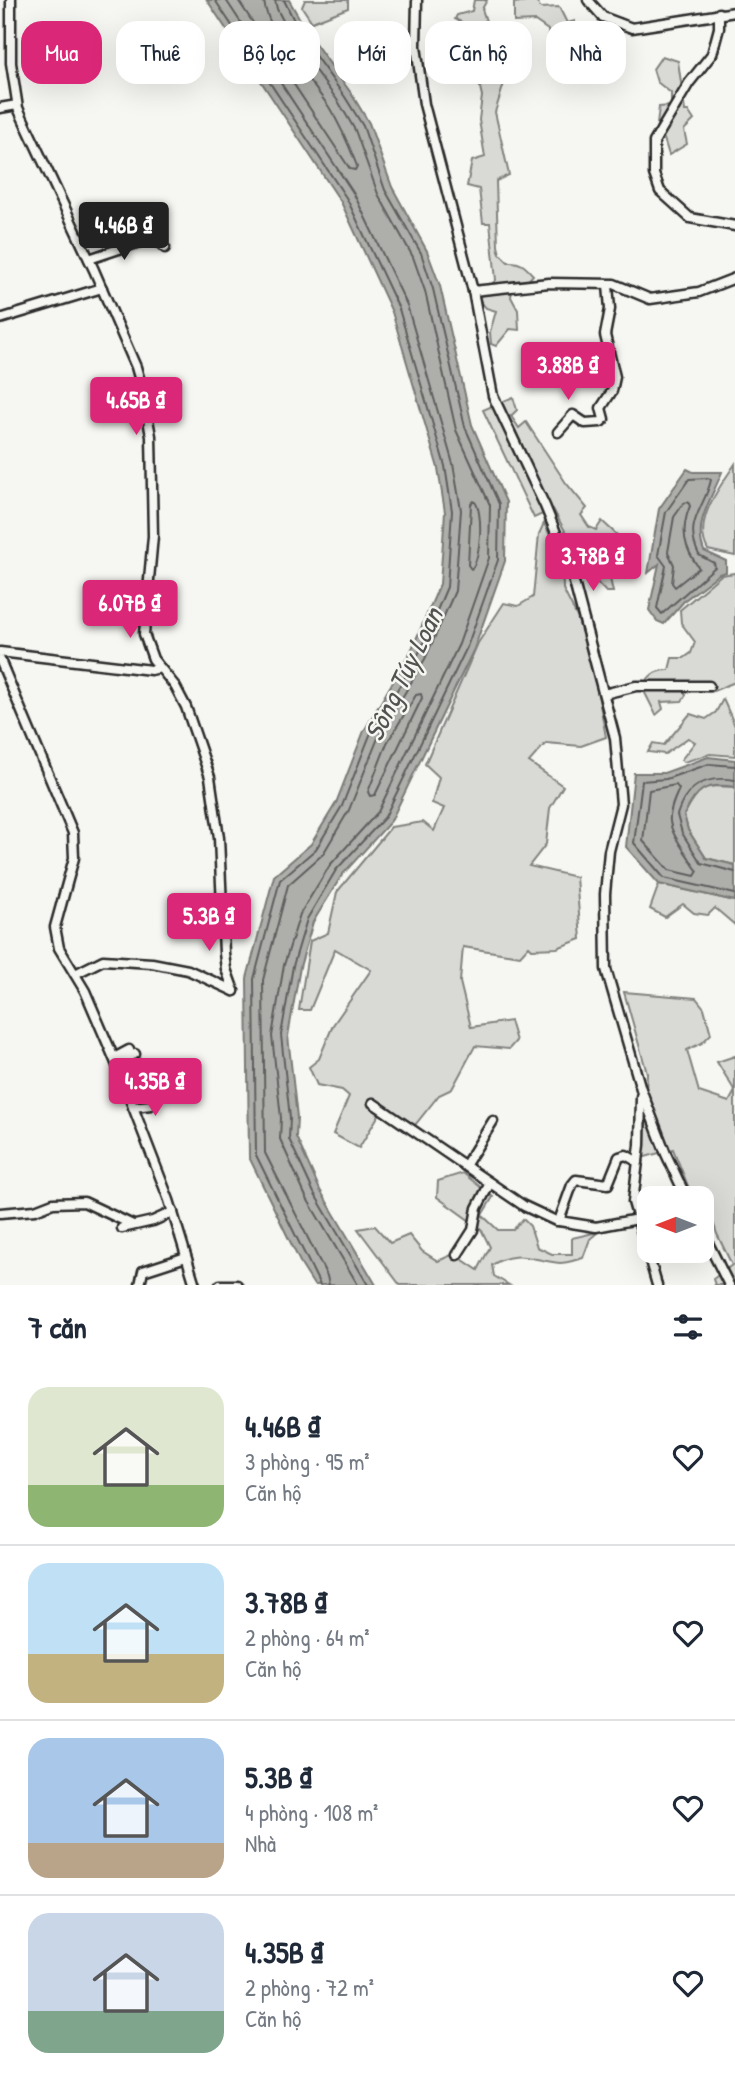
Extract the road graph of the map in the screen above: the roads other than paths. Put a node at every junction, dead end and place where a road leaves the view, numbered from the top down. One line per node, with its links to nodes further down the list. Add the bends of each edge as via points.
1 (11, 0): 6 (street, via 10,63)
2 (417, 0): 14 (street, via 416,46 424,104)
3 (588, 0): 5 (street, via 603,17 628,27)
4 (735, 12): 5 (street)
5 (719, 13): 8 (street, via 712,54 654,142 654,174 660,191 690,218)
6 (18, 105): 7 (street); 10 (street)
7 (0, 108)
8 (735, 226)
9 (165, 248): 10 (street, via 149,239)
10 (89, 259): 13 (street)
11 (735, 278): 12 (street, via 699,292 650,299 622,285)
12 (608, 285): 14 (street, via 549,283); 16 (street, via 606,335 615,377 601,408 604,419 587,423 573,415)
13 (102, 288): 15 (street); 19 (street, via 136,366 151,436 153,536 144,634)
14 (472, 291): 21 (street, via 495,405 570,568)
15 (0, 319)
16 (558, 432)
17 (0, 652): 19 (street, via 143,670)
18 (0, 660): 22 (street, via 73,833 74,858 55,927 59,948)
19 (160, 668): 22 (street, via 186,707 210,777 219,838 224,953 234,991 198,973 152,963 103,960)
20 (709, 686): 21 (street, via 636,686)
21 (604, 694): 25 (street, via 615,738 621,804 606,883 606,969)
22 (75, 974): 24 (street)
23 (132, 1052): 24 (street)
24 (115, 1060): 28 (street)
25 (641, 1089): 30 (street); 33 (street)
26 (160, 1094): 28 (street, via 151,1105)
27 (373, 1103): 31 (street)
28 (132, 1107): 34 (street, via 148,1159)
29 (493, 1121): 31 (street)
30 (638, 1162): 36 (street); 38 (street, via 626,1155 619,1157 608,1184 576,1180)
31 (465, 1166): 32 (street)
32 (490, 1183): 38 (street, via 524,1206); 41 (street, via 478,1205 473,1230)
33 (681, 1186)
34 (173, 1212): 39 (street); 43 (street)
35 (0, 1213): 39 (street, via 84,1202)
36 (637, 1215)
37 (637, 1219): 38 (street, via 596,1227)
38 (559, 1221)
39 (133, 1225): 40 (street)
40 (121, 1228)
41 (457, 1255)
42 (714, 1255): 50 (street)
43 (186, 1257): 45 (street, via 143,1271); 46 (street)
44 (651, 1264): 49 (street)
45 (140, 1285)
46 (195, 1285)
47 (219, 1285): 48 (street)
48 (237, 1285)
49 (657, 1285)
50 (729, 1285)

